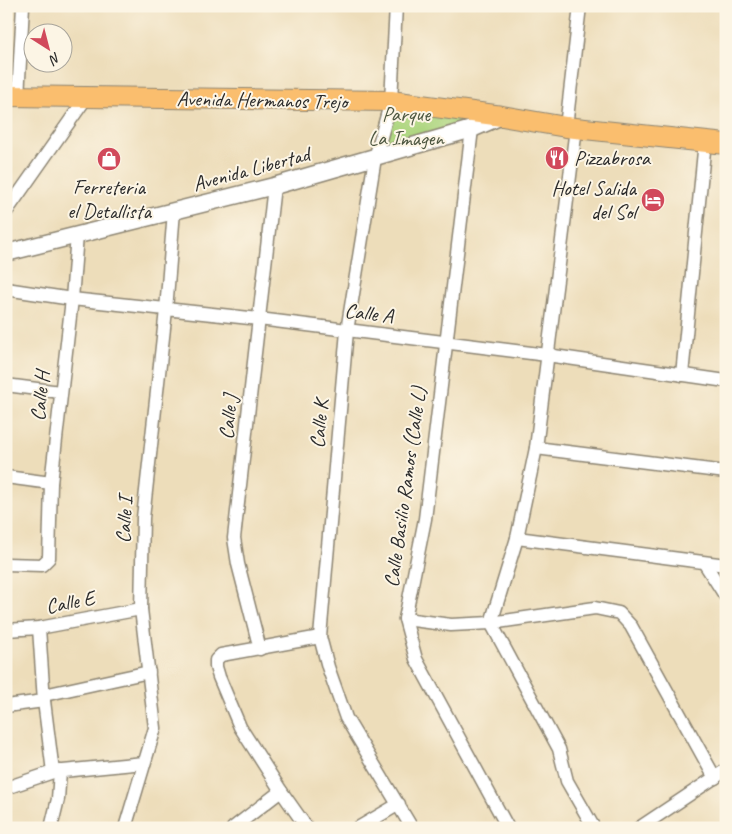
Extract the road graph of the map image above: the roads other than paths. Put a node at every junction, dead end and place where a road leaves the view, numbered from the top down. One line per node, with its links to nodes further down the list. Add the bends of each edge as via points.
1 (23, 6): 4 (street)
2 (396, 6): 6 (street, Calle K)
3 (580, 6): 8 (street)
4 (12, 96): 5 (main road, Avenida Hermanos Trejo)
5 (86, 98): 6 (main road, Avenida Hermanos Trejo); 15 (street)
6 (391, 101): 7 (main road, Avenida Hermanos Trejo); 12 (street, Calle K)
7 (502, 116): 8 (main road, Avenida Hermanos Trejo); 9 (street, Avenida Libertad)
8 (571, 128): 10 (main road, Avenida Hermanos Trejo); 24 (street)
9 (472, 129): 12 (street, Avenida Libertad); 23 (street, Calle Basilio Ramos (Calle L))
10 (705, 142): 11 (main road, Avenida Hermanos Trejo); 25 (street)
11 (726, 144)
12 (375, 158): 13 (street, Avenida Libertad); 22 (street, Calle K)
13 (274, 186): 14 (street, Avenida Libertad); 21 (street, Calle J)
14 (174, 211): 16 (street, Avenida Libertad); 20 (street, Calle I)
15 (6, 212)
16 (77, 235): 17 (street, Avenida Libertad); 19 (street, Calle H)
17 (6, 253)
18 (6, 289): 19 (street, Calle A)
19 (72, 299): 20 (street, Calle A); 28 (street, Calle H)
20 (166, 310): 21 (street, Calle A); 38 (street, Calle I, via 143,518)
21 (258, 319): 22 (street, Calle A); 44 (street, Calle J, via 234,538)
22 (347, 331): 23 (street, Calle A); 43 (street, Calle K)
23 (446, 343): 24 (street, Calle A); 39 (street, Calle Basilio Ramos (Calle L), via 425,519)
24 (547, 356): 25 (street, Calle A); 29 (street)
25 (682, 375): 26 (street, Calle A)
26 (726, 381)
27 (6, 385): 28 (street)
28 (60, 392): 32 (street, Calle H)
29 (536, 448): 30 (street); 33 (street)
30 (726, 472)
31 (6, 477): 32 (street)
32 (51, 483): 34 (street, Calle H, via 49,558 42,565)
33 (517, 538): 35 (street); 40 (street)
34 (6, 564)
35 (705, 564): 36 (street); 37 (street)
36 (726, 565)
37 (726, 597)
38 (142, 609): 41 (street, Calle E); 45 (street, Calle I)
39 (405, 620): 40 (street, via 451,625); 61 (street, Calle Basilio Ramos (Calle L), via 416,659)
40 (491, 623): 51 (street, via 595,608 618,613 631,626); 62 (street, via 559,749 567,781)
41 (39, 628): 42 (street, Calle E); 46 (street)
42 (6, 630)
43 (320, 637): 44 (street); 54 (street, Calle K, via 346,718)
44 (260, 649): 53 (street, via 221,655 216,660 216,667 240,727)
45 (150, 672): 46 (street); 48 (street, Calle I, via 155,728)
46 (44, 698): 47 (street); 50 (street)
47 (6, 706)
48 (144, 763): 50 (street); 56 (street, Calle I)
49 (726, 770): 51 (street)
50 (56, 772): 52 (street); 55 (street, via 58,798)
51 (715, 778): 63 (street)
52 (6, 788)
53 (280, 791): 57 (street); 58 (street)
54 (399, 804): 59 (street); 60 (street, Calle K)
55 (51, 828)
56 (125, 828)
57 (234, 828)
58 (307, 828)
59 (358, 828)
60 (412, 828)
61 (508, 828)
62 (594, 828)
63 (638, 828)

